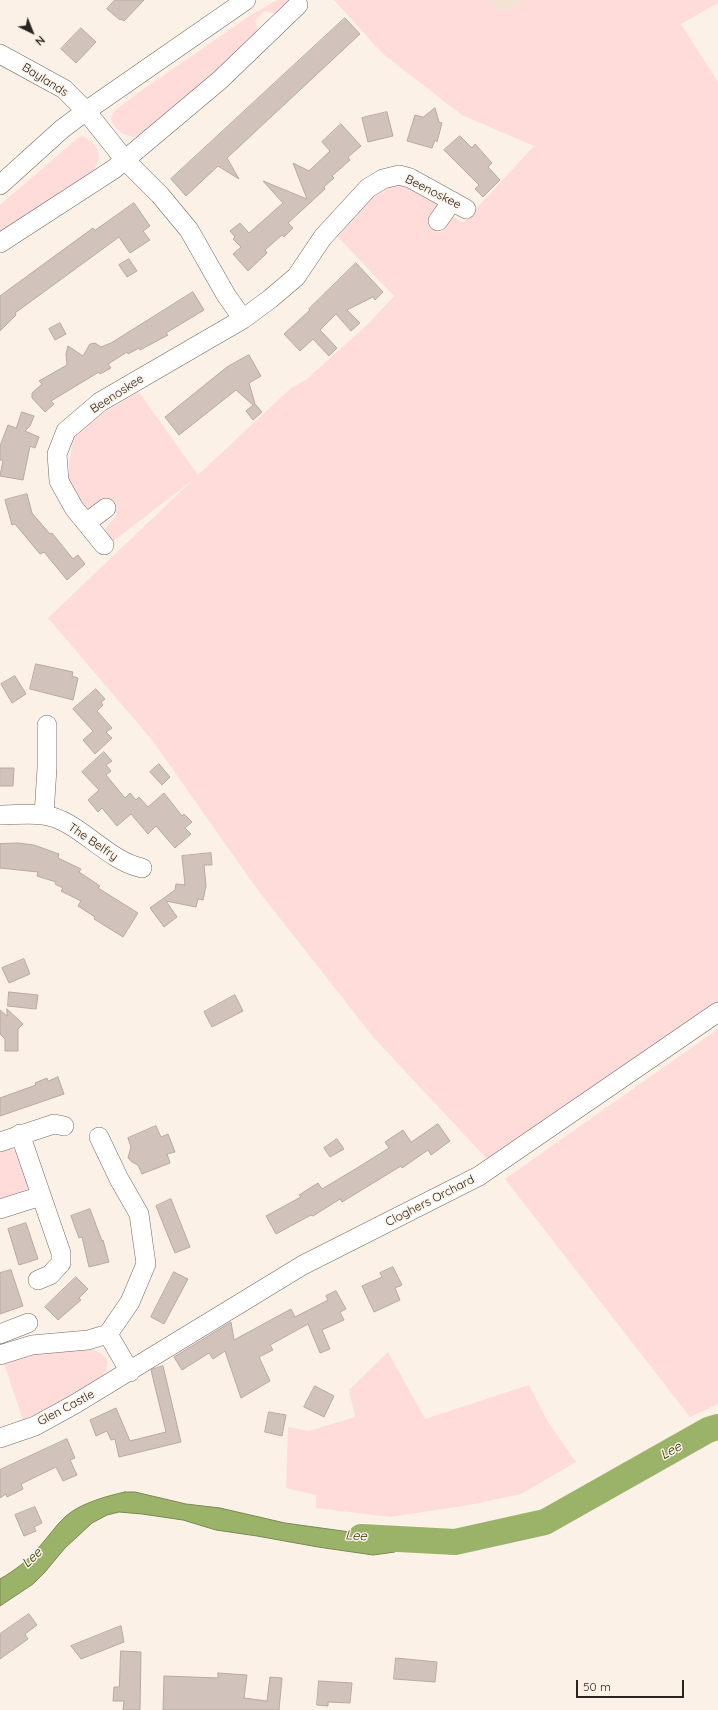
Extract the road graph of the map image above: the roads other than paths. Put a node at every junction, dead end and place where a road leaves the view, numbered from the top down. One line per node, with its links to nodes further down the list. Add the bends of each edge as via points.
1 (246, 0): 4 (street)
2 (298, 5): 5 (street, via 220,80)
3 (0, 54): 4 (street, Baylands, via 64,89)
4 (86, 111): 5 (street); 6 (street, via 62,129)
5 (125, 160): 8 (street); 9 (street, via 160,195 188,230)
6 (0, 185)
7 (438, 221): 9 (street, Beenoskee, via 459,205 410,178 399,175 382,179 368,188 323,237 296,277)
8 (0, 243)
9 (243, 319): 11 (street, Beenoskee, via 100,402 66,430 57,454 59,480 74,508)
10 (106, 508): 11 (street)
11 (86, 523): 12 (street, Beenoskee)
12 (104, 545)
13 (47, 725): 15 (street)
14 (0, 815): 15 (street, The Belfry)
15 (44, 815): 16 (street, The Belfry, via 69,824 121,862)
16 (142, 868)
17 (718, 1012): 29 (street, Cloghers Orchard, via 479,1176 303,1265)
18 (64, 1126): 19 (street, via 54,1124)
19 (20, 1134): 21 (street); 22 (street)
20 (99, 1137): 27 (street, via 139,1214 146,1264 130,1302)
21 (0, 1142)
22 (41, 1196): 23 (street); 24 (street, via 61,1253 61,1263 50,1275)
23 (0, 1209)
24 (38, 1280)
25 (28, 1323): 26 (street)
26 (0, 1334)
27 (108, 1334): 28 (street, via 88,1340 32,1345); 29 (street)
28 (0, 1356)
29 (130, 1372): 30 (street, Glen Castle, via 34,1426)
30 (0, 1438)

